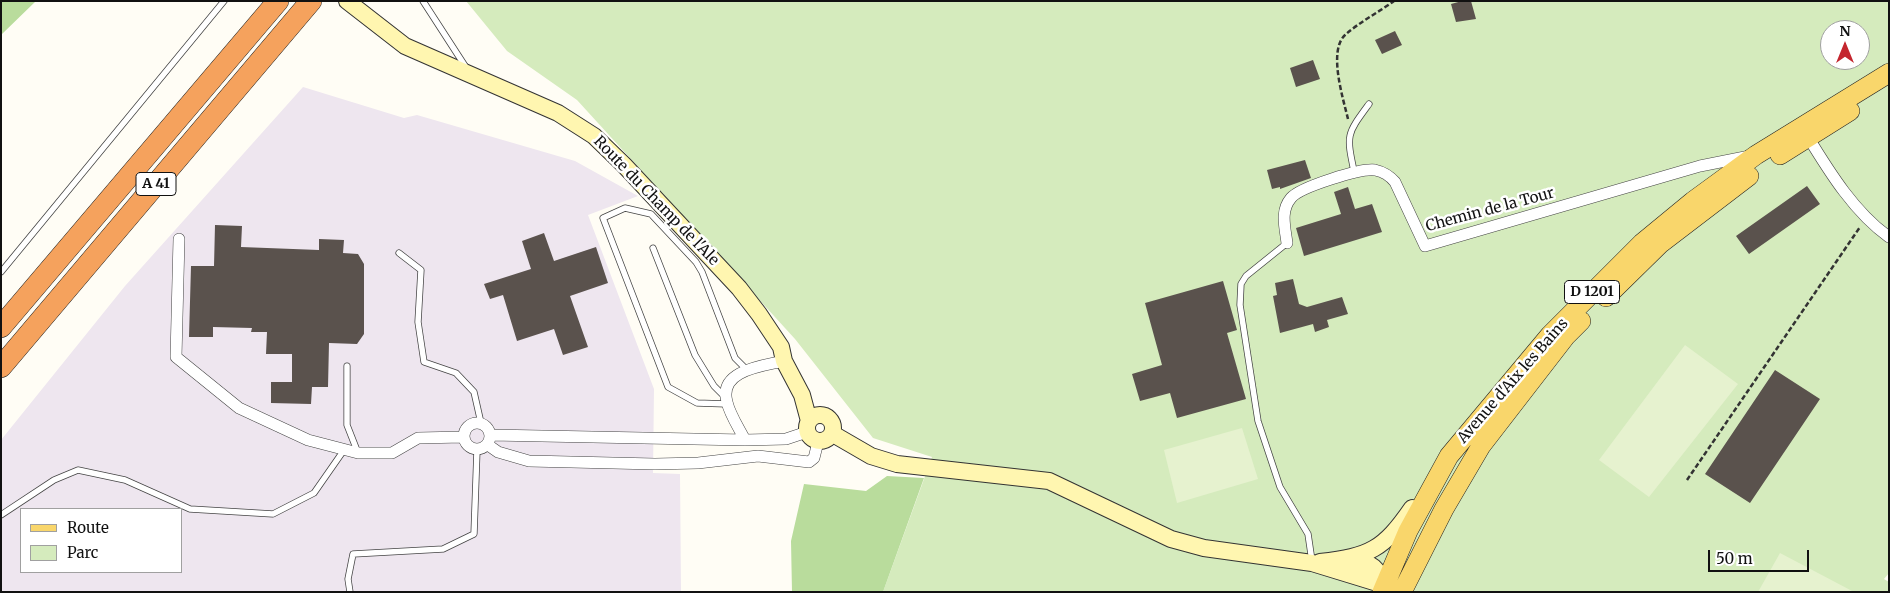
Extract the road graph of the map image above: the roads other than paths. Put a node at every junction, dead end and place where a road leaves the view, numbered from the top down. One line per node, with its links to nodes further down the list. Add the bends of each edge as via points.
1 (224, 1): 20 (lane)
2 (267, 1): 14 (highway)
3 (278, 1): 14 (highway, A 41)
4 (311, 1): 24 (highway, A 41)
5 (423, 1): 8 (lane)
6 (347, 2): 8 (street, Route du Champ de l'Ale, via 405,46)
7 (1889, 73): 12 (main road, Avenue d'Aix les Bains / D 1201)
8 (473, 77): 22 (street, Route du Champ de l'Ale, via 558,113 594,136 739,288 766,322)
9 (1889, 86): 11 (main road, Avenue d'Aix les Bains / D 1201)
10 (1369, 104): 13 (lane, via 1350,130 1348,146)
11 (1808, 137): 15 (street, via 1824,164 1866,217); 39 (main road, Avenue d'Aix les Bains / D 1201, via 1758,168 1660,244 1566,336 1453,482 1404,571)
12 (1756, 155): 13 (street, Chemin de la Tour, via 1700,166 1426,246 1395,182 1387,174 1374,170); 35 (main road, Avenue d'Aix les Bains / D 1201, via 1642,243 1550,334)
13 (1354, 171): 17 (street, Chemin de la Tour, via 1292,197 1284,210)
14 (106, 204): 21 (highway, A 41)
15 (1889, 238)
16 (179, 239): 32 (street, via 176,357 239,408 308,440)
17 (1287, 243): 38 (lane, via 1246,276 1241,284 1240,305 1258,421 1280,487 1308,534)
18 (653, 248): 26 (lane, via 695,355)
19 (399, 253): 27 (lane, via 421,270 418,322 424,362 456,373 474,392)
20 (1, 272)
21 (1, 327)
22 (782, 354): 25 (street); 28 (street, Route du Champ de l'Ale); 28 (street, Route du Champ de l'Ale, via 787,352 825,416 833,422)
23 (347, 366): 34 (lane, via 347,425)
24 (1, 367)
25 (747, 370): 26 (street, via 730,382); 26 (lane, via 735,358 696,262 651,214 625,208 603,218 668,387 697,403)
26 (726, 401): 31 (street)
27 (481, 423): 29 (street, via 472,423 465,429); 30 (street, via 487,426)
28 (817, 432): 30 (street, via 814,458 809,462 758,456 698,464 529,460 498,452); 31 (street, via 786,438); 38 (street, via 892,462 1049,480 1171,539 1204,548)
29 (463, 437): 33 (street, via 468,447); 34 (street, via 418,438 392,453)
30 (490, 440): 31 (street); 33 (street)
31 (745, 440)
32 (345, 450): 34 (street); 36 (lane, via 314,493 273,514 190,509 125,480 78,470 54,480)
33 (477, 450): 40 (lane, via 474,534 443,549 353,554 348,579)
34 (358, 453)
35 (1449, 456): 37 (street, via 1397,531 1369,552); 39 (main road, Avenue d'Aix les Bains / D 1201, via 1408,531)
36 (1, 515)
37 (1350, 558): 38 (street); 39 (street, via 1370,564)
38 (1312, 563): 39 (street)
39 (1389, 590)
40 (350, 592)

